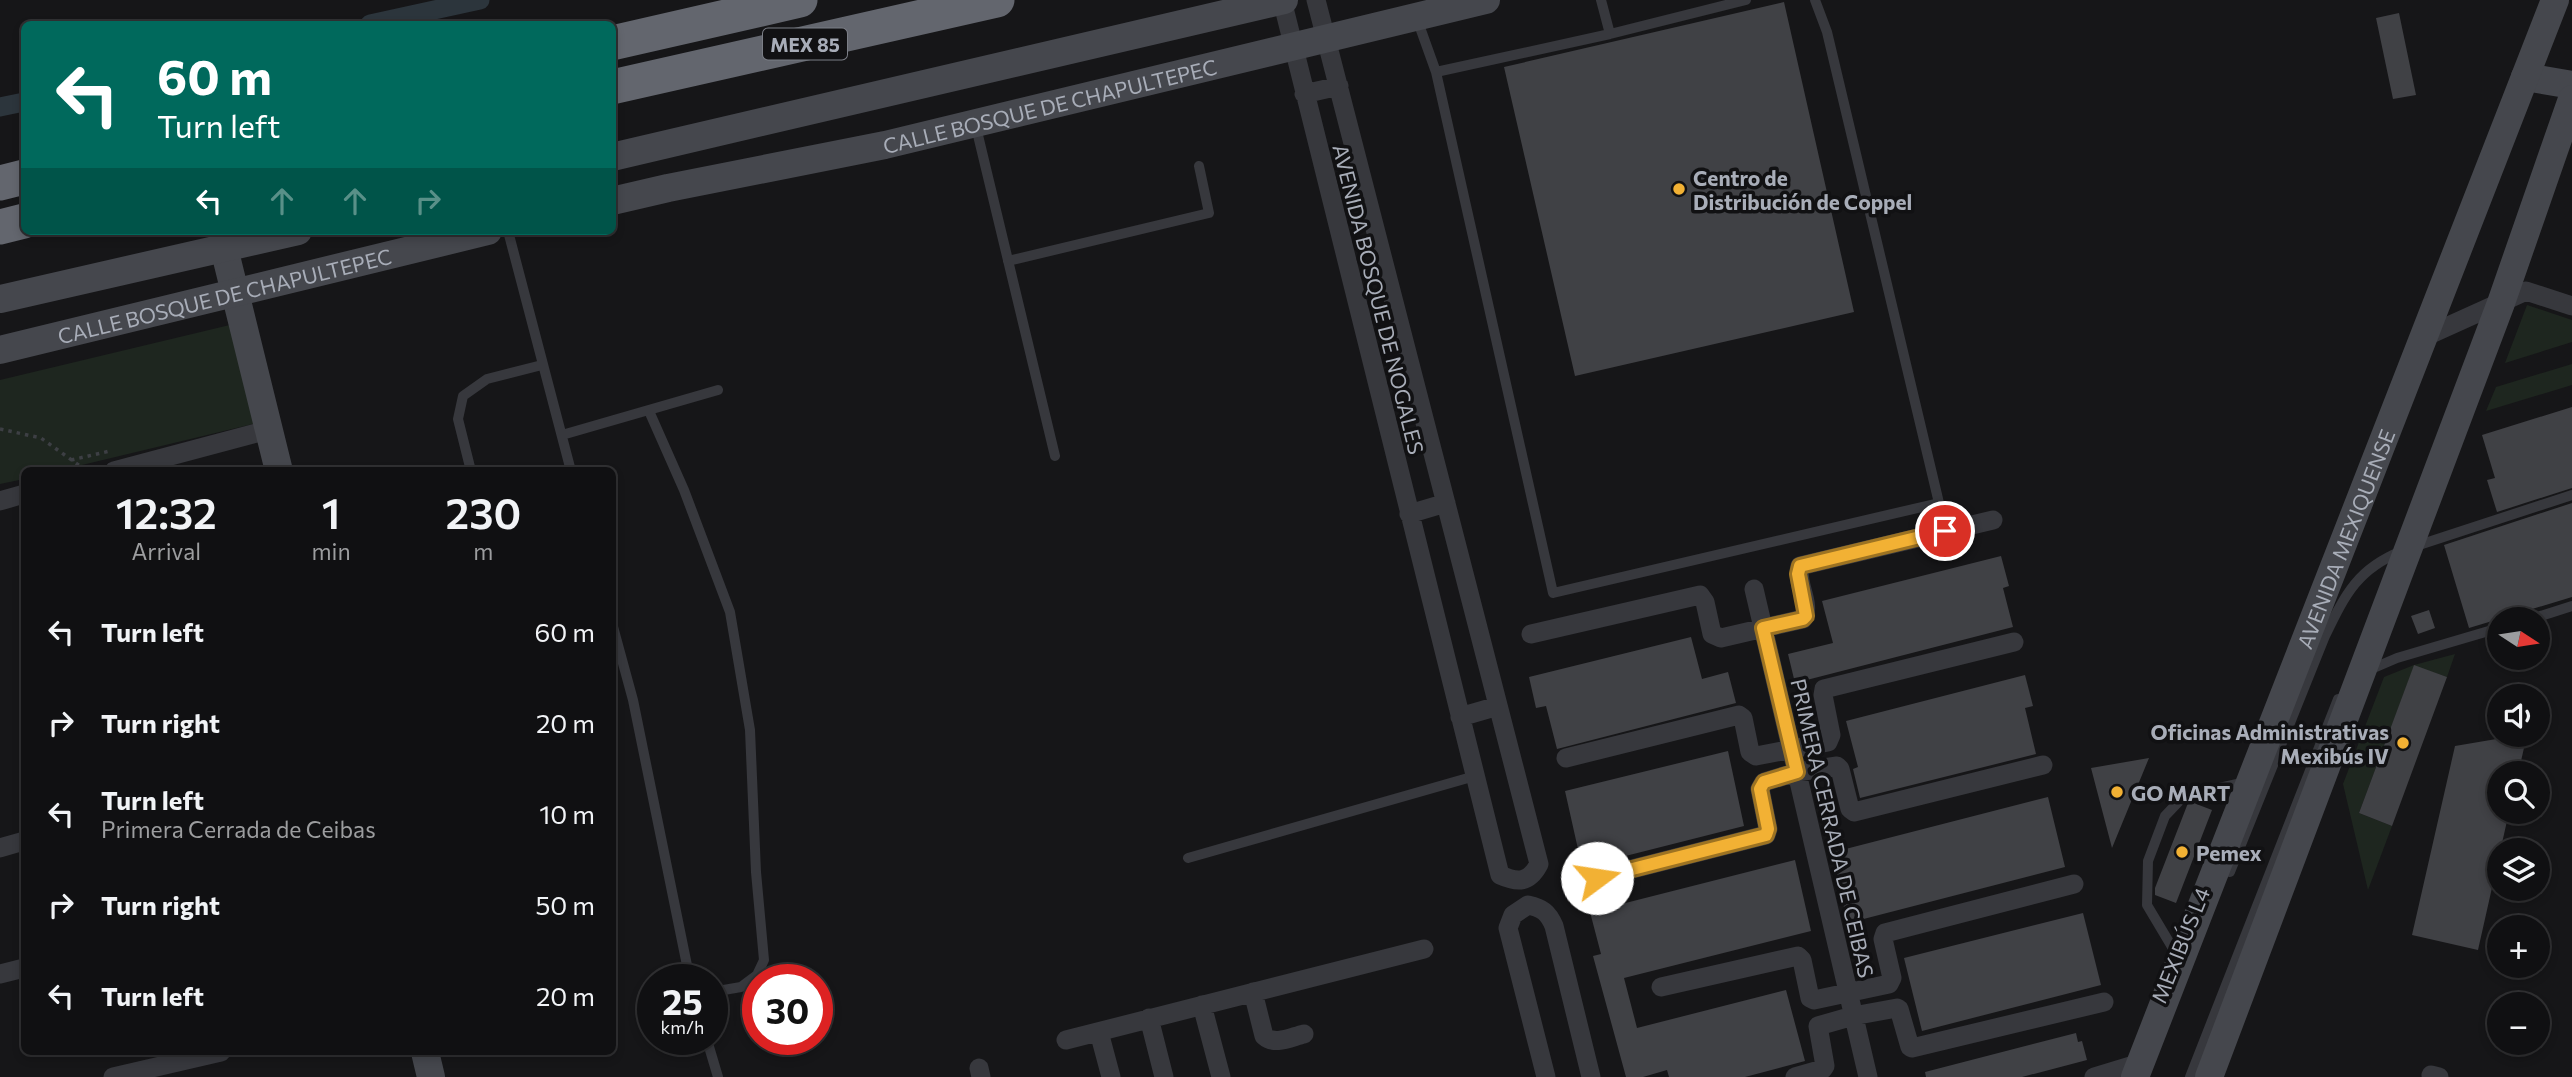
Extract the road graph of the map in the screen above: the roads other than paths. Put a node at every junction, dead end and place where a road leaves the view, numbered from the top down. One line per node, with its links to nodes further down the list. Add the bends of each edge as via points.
1 (800, 0): 13 (highway, MEX 85)
2 (997, 0): 18 (highway, MEX 85)
3 (1283, 0): 14 (street, AVENIDA BOSQUE DE NOGALES); 23 (main road)
4 (1316, 0): 12 (street, AVENIDA BOSQUE DE NOGALES)
5 (1486, 0): 10 (main road, CALLE BOSQUE DE CHAPULTEPEC)
6 (1601, 0): 11 (lane)
7 (1746, 0): 11 (lane)
8 (1815, 0): 15 (lane, via 1827,32 1939,503 1553,593)
9 (2555, 0): 16 (main road, AVENIDA MEXIQUENSE)
10 (1416, 16): 12 (main road, CALLE BOSQUE DE CHAPULTEPEC); 15 (lane)
11 (1610, 34): 15 (lane)
12 (1326, 38): 14 (main road, CALLE BOSQUE DE CHAPULTEPEC); 19 (street, AVENIDA BOSQUE DE NOGALES)
13 (616, 42)
14 (1292, 46): 20 (street, AVENIDA BOSQUE DE NOGALES); 22 (main road, CALLE BOSQUE DE CHAPULTEPEC)
15 (1436, 72)
16 (2525, 77): 17 (main road); 39 (main road, AVENIDA MEXIQUENSE)
17 (2572, 85)
18 (616, 86)
19 (1339, 86): 20 (street); 54 (street, AVENIDA BOSQUE DE NOGALES)
20 (1304, 94): 55 (street, AVENIDA BOSQUE DE NOGALES)
21 (2572, 99): 37 (main road)
22 (975, 123): 27 (main road, CALLE BOSQUE DE CHAPULTEPEC); 34 (lane)
23 (616, 157)
24 (1199, 166): 34 (lane, via 1209,213)
25 (21, 178): 26 (highway)
26 (0, 183)
27 (616, 200)
28 (21, 222): 29 (highway)
29 (0, 227)
30 (281, 235): 33 (main road)
31 (471, 235): 35 (main road, CALLE BOSQUE DE CHAPULTEPEC)
32 (509, 235): 41 (lane)
33 (224, 248): 35 (main road); 36 (main road)
34 (1008, 261): 46 (lane)
35 (234, 292): 40 (main road, CALLE BOSQUE DE CHAPULTEPEC); 44 (main road)
36 (0, 299)
37 (2501, 303): 38 (street, via 2526,291); 39 (street); 57 (main road)
38 (2572, 306)
39 (2422, 338): 74 (main road, AVENIDA MEXIQUENSE)
40 (0, 350)
41 (542, 365): 45 (lane); 49 (lane, via 487,379 463,396 458,419)
42 (718, 390): 43 (lane)
43 (649, 411): 45 (lane); 87 (lane, via 730,612 750,730 764,960 757,975 741,987)
44 (268, 430): 47 (street); 48 (main road)
45 (562, 435): 50 (lane)
46 (1055, 456)
47 (145, 467)
48 (278, 467)
49 (470, 467)
50 (570, 467)
51 (2572, 495): 57 (lane, MEXIBÚS L4)
52 (21, 498): 53 (street)
53 (0, 501)
54 (1446, 503): 55 (street); 67 (street, AVENIDA BOSQUE DE NOGALES)
55 (1409, 514): 68 (street, AVENIDA BOSQUE DE NOGALES)
56 (1993, 520): 61 (street, via 1800,566 1806,616)
57 (2409, 548): 66 (main road); 79 (lane, MEXIBÚS L4, via 2362,574 2337,610)
58 (1754, 589): 61 (street, PRIMERA CERRADA DE CEIBAS)
59 (2572, 606): 60 (lane)
60 (2550, 613)
61 (1763, 628): 63 (street, via 1716,637 1700,595); 69 (street, PRIMERA CERRADA DE CEIBAS)
62 (2487, 632): 66 (lane, via 2385,662)
63 (1531, 634)
64 (616, 637): 83 (lane, via 634,700)
65 (2014, 642): 69 (street, via 1824,689 1830,739)
66 (2360, 677): 112 (lane, via 2339,697 2329,718); 113 (main road)
67 (1499, 706): 68 (street); 73 (street, AVENIDA BOSQUE DE NOGALES, via 1539,864 1533,875 1510,880 1500,875)
68 (1460, 717): 73 (street, AVENIDA BOSQUE DE NOGALES)
69 (1792, 749): 70 (street, via 1753,755 1739,715); 72 (street, PRIMERA CERRADA DE CEIBAS)
70 (1566, 758)
71 (2043, 765): 72 (street, via 1854,812 1837,766)
72 (1797, 772): 78 (street, via 1761,785 1766,835); 89 (street, PRIMERA CERRADA DE CEIBAS)
73 (1475, 776): 77 (lane)
74 (2250, 781): 82 (main road, AVENIDA MEXIQUENSE); 82 (lane, via 2184,796 2165,816 2148,861 2147,905)
75 (21, 842): 76 (street)
76 (0, 848)
77 (1188, 858)
78 (1597, 878)
79 (2226, 882)
80 (2074, 884): 89 (street, via 1885,933 1891,981)
81 (1424, 949): 88 (street)
82 (2180, 961): 100 (main road, AVENIDA MEXIQUENSE)
83 (687, 964)
84 (21, 969): 85 (street)
85 (0, 974)
86 (1661, 987): 89 (street, via 1798,957 1810,998 1818,1001)
87 (728, 989)
88 (1253, 992): 91 (street); 95 (street, via 1269,1041)
89 (1848, 993): 92 (street, PRIMERA CERRADA DE CEIBAS)
90 (2104, 1002): 92 (street, via 1912,1048 1899,1009)
91 (1202, 1005): 93 (street); 106 (street)
92 (1853, 1016): 109 (street, via 1818,1026 1824,1069); 110 (street, PRIMERA CERRADA DE CEIBAS)
93 (1149, 1018): 94 (street); 105 (street)
94 (1098, 1031): 96 (street); 104 (street)
95 (1304, 1034)
96 (1066, 1040)
97 (208, 1055): 101 (street)
98 (426, 1055): 102 (main road)
99 (711, 1055): 103 (lane)
100 (2137, 1070): 111 (street)
101 (113, 1077)
102 (431, 1077)
103 (718, 1077)
104 (1111, 1077)
105 (1164, 1077)
106 (1220, 1077)
107 (1546, 1077): 108 (street, via 1508,929 1513,915 1528,905 1542,908 1554,926)
108 (1591, 1077)
109 (1795, 1077)
110 (1868, 1077)
111 (2094, 1077)
112 (2190, 1077)
113 (2209, 1077)

